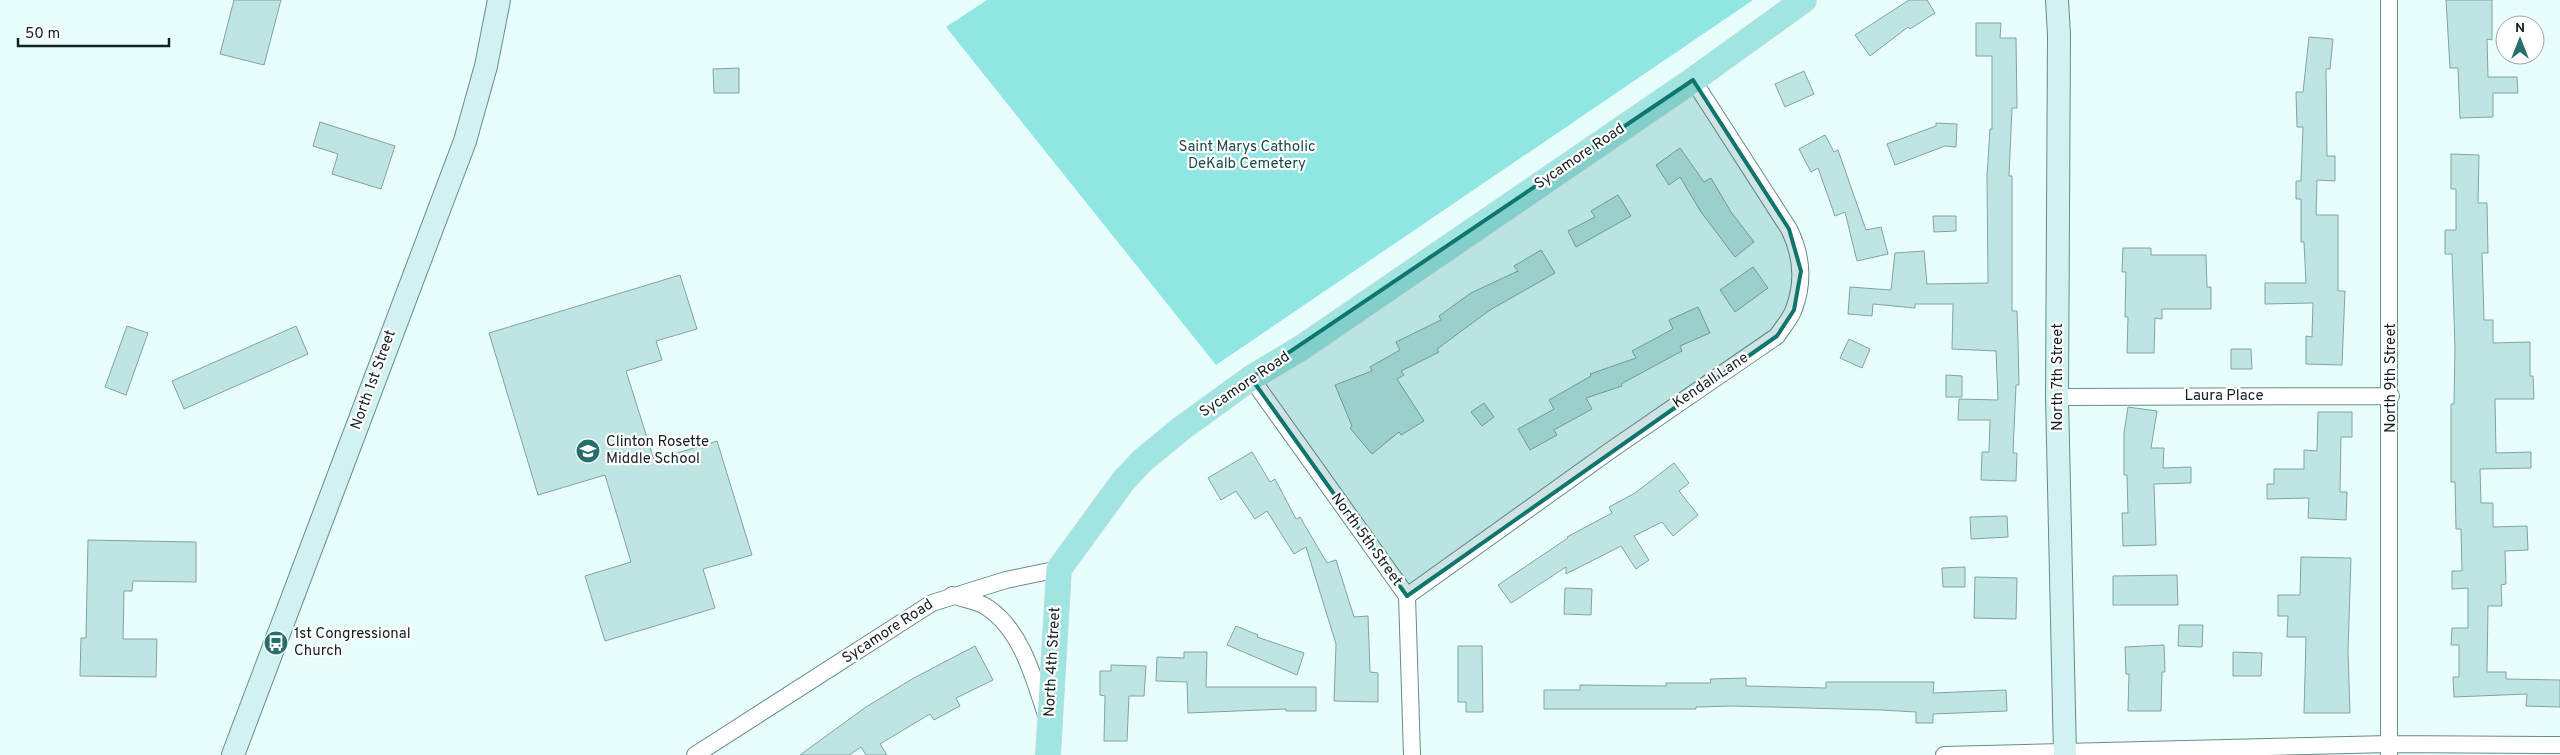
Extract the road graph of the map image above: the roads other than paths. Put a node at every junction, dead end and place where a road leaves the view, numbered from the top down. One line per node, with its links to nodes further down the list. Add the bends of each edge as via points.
1 (499, 0): 16 (street, North 1st Street, via 486,66 464,141)
2 (1804, 0): 5 (main road, Sycamore Road)
3 (2057, 0): 8 (street, North 7th Street)
4 (2389, 0): 7 (street, North 9th Street)
5 (1693, 80): 6 (main road, Sycamore Road, via 1301,348); 11 (street, Kendall Lane, via 1796,244 1801,271 1794,310 1777,336)
6 (1251, 378): 9 (main road, Sycamore Road, via 1144,460 1124,480); 11 (street, North 5th Street)
7 (2391, 396): 8 (street, Laura Place); 14 (street, North 9th Street)
8 (2057, 397): 15 (street, North 7th Street)
9 (1059, 569): 10 (street, Sycamore Road); 12 (main road, North 4th Street)
10 (952, 595): 12 (street, via 988,607 1011,632 1031,669); 17 (street, Sycamore Road, via 916,612)
11 (1406, 596): 19 (street, North 5th Street)
12 (1050, 728): 18 (main road, North 4th Street)
13 (2560, 745): 14 (street)
14 (2389, 750): 15 (street)
15 (2066, 754): 20 (street)
16 (233, 755)
17 (695, 755)
18 (1048, 755)
19 (1412, 755)
20 (1944, 755)

